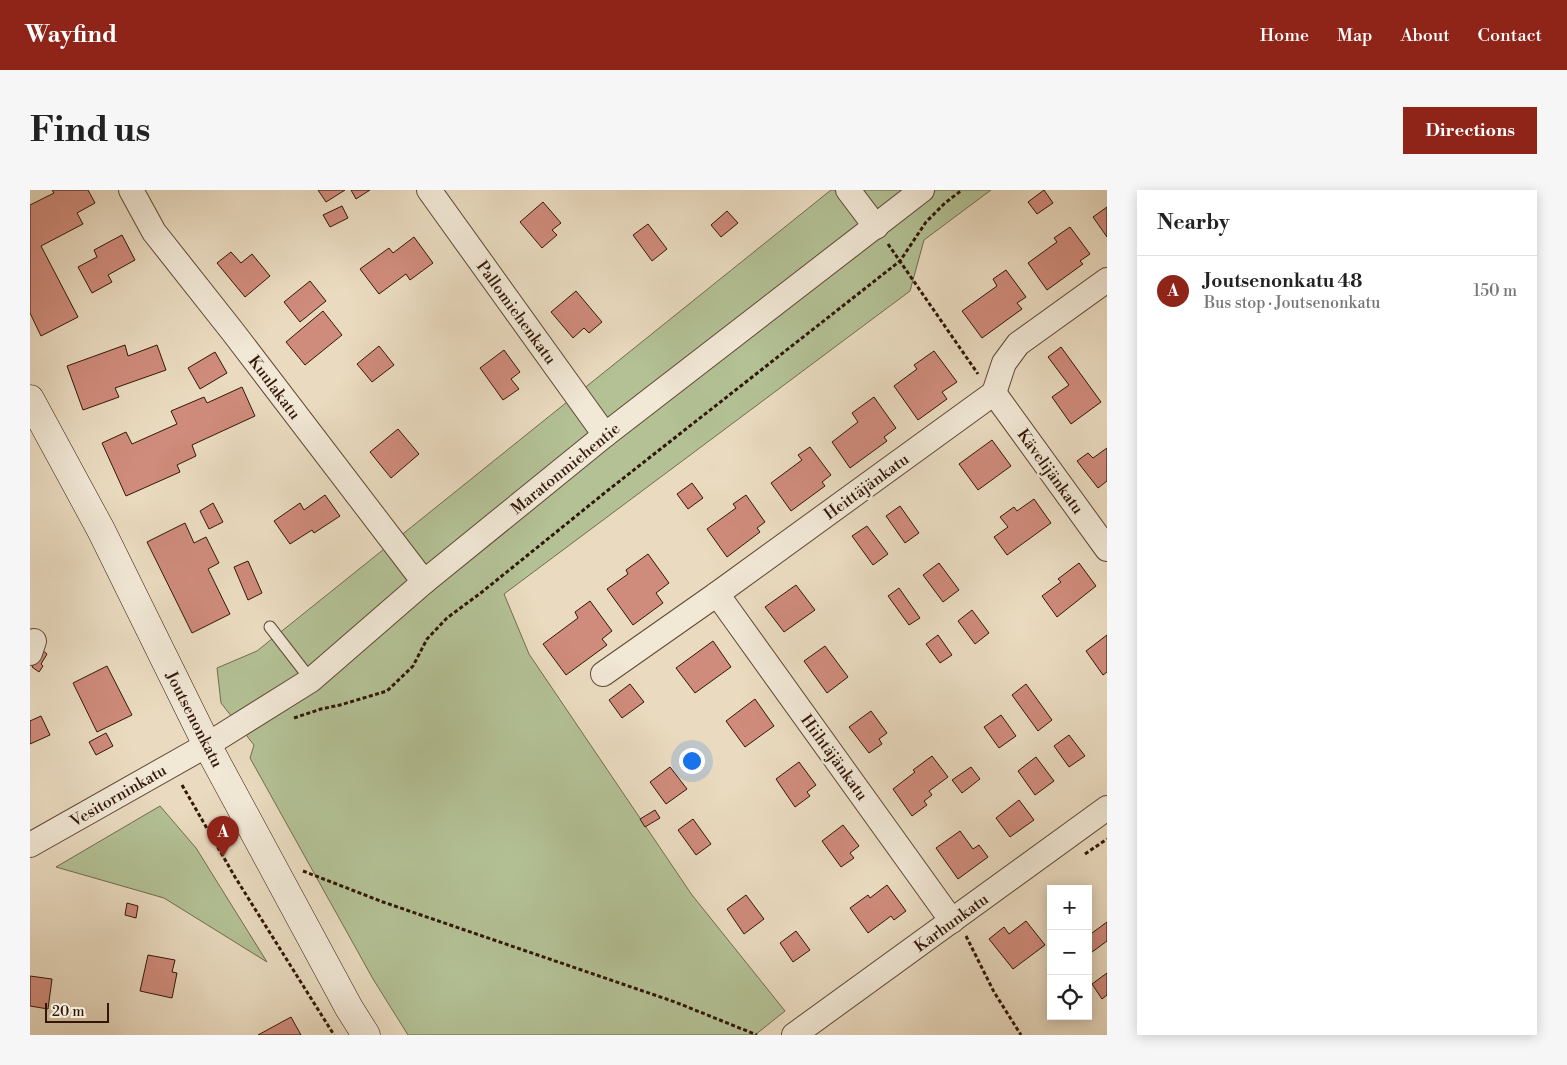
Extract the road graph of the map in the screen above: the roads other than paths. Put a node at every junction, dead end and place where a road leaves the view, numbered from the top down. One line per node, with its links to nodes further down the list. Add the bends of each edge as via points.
1 (130, 190): 11 (street, Kuulakatu, via 154,232)
2 (429, 190): 9 (street, Pallomiehenkatu)
3 (848, 190): 5 (street)
4 (922, 190): 5 (street, Maratonmiehentie)
5 (876, 227): 9 (street, Maratonmiehentie)
6 (1107, 280): 7 (street, via 1018,344 1004,363)
7 (994, 394): 10 (street, Kävelijänkatu); 12 (street, Heittäjänkatu)
8 (30, 399): 16 (main road, Joutsenonkatu, via 101,530)
9 (605, 435): 11 (street, Maratonmiehentie)
10 (1107, 549)
11 (424, 582): 15 (street, Maratonmiehentie)
12 (718, 594): 14 (street, Heittäjänkatu); 19 (street, Hiihtäjänkatu)
13 (270, 627): 15 (lane)
14 (603, 674)
15 (311, 680): 16 (street, Maratonmiehentie)
16 (207, 745): 18 (street, Vesitorninkatu); 20 (main road, Joutsenonkatu)
17 (1107, 808): 19 (street, Karhunkatu)
18 (34, 840)
19 (954, 920): 21 (street, Karhunkatu)
20 (366, 1035)
21 (794, 1035)

